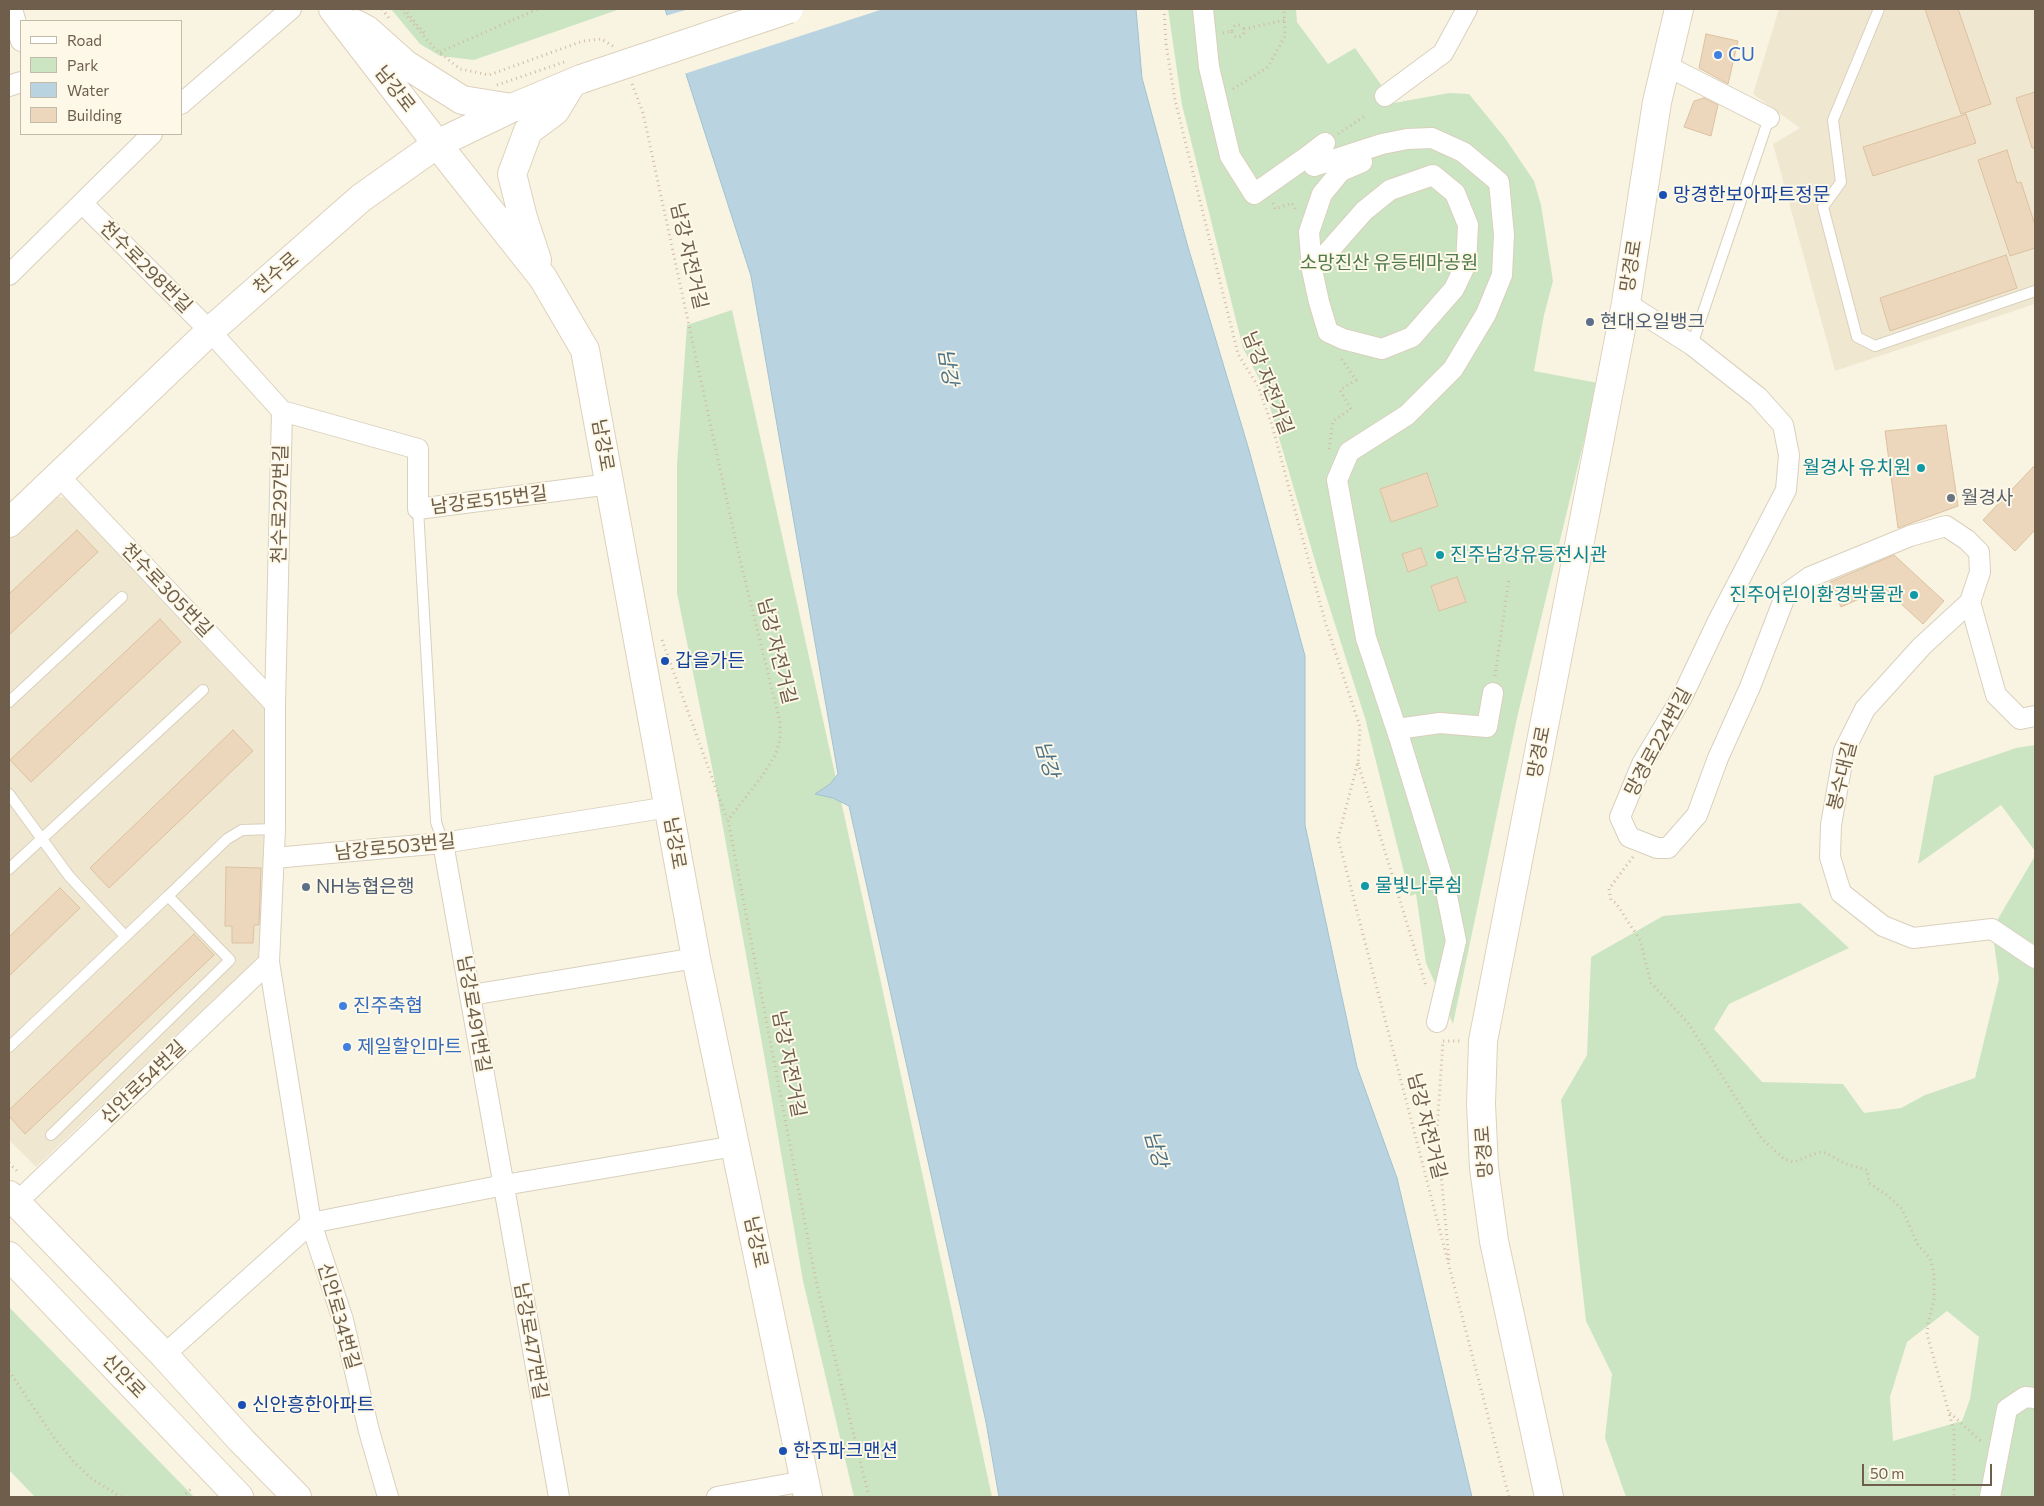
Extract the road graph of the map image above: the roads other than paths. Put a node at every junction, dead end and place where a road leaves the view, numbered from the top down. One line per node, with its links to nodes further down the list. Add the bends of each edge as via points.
1 (12, 9): 9 (street)
2 (291, 9): 13 (street)
3 (789, 9): 11 (street, 천수로, bridge)
4 (1202, 9): 20 (street, via 1209,68 1230,156 1254,194)
5 (1467, 9): 12 (street, via 1443,53)
6 (1679, 9): 10 (street, 망경로)
7 (1880, 9): 25 (lane, via 1833,120 1841,182 1823,207 1857,337 1875,346)
8 (336, 12): 14 (street, via 368,30 405,64 462,100); 19 (street, 남강로)
9 (20, 37)
10 (1665, 65): 15 (street); 26 (street, 망경로)
11 (577, 81): 14 (street, 천수로); 24 (street, via 555,111 528,131 512,174)
12 (1385, 96)
13 (183, 98)
14 (512, 108): 19 (street, 천수로)
15 (1769, 118): 28 (lane)
16 (151, 135): 21 (street)
17 (1432, 138): 20 (street, via 1382,144 1314,166); 22 (street, via 1341,171 1322,194 1309,232); 41 (street, via 1463,152 1498,182 1504,235 1502,275 1486,314 1453,369 1407,415 1348,452 1337,480 1366,638)
18 (1325, 143): 20 (street)
19 (437, 144): 24 (street, 남강로); 27 (street, 천수로, via 361,198)
20 (1308, 156)
21 (83, 204): 23 (street); 27 (street, 천수로298번길)
22 (1312, 270): 22 (street, via 1364,211 1390,190 1433,175 1455,193 1468,224 1466,264 1454,289 1412,337 1382,349 1328,332)
23 (9, 275)
24 (543, 278): 31 (street, 남강로, via 585,350)
25 (2035, 291)
26 (1626, 303): 28 (street, 망경로224번길); 71 (street, 망경로, via 1483,1041 1481,1104 1491,1223)
27 (210, 331): 29 (street); 30 (street, 천수로)
28 (1692, 345): 35 (street, 망경로224번길, via 1758,397 1783,425 1789,455 1786,490 1682,697 1642,764 1620,817 1629,837 1657,848 1668,848 1697,815 1786,594 1810,577 1910,536 1946,526 1979,552 1980,572)
29 (282, 411): 32 (street, 남강로515번길, via 418,449); 39 (street, 천수로297번길)
30 (59, 476): 33 (street, 천수로); 39 (street, 천수로305번길)
31 (610, 484): 32 (street, 남강로515번길); 43 (street, 남강로)
32 (418, 509): 46 (lane, via 436,822)
33 (9, 523)
34 (122, 597): 38 (lane)
35 (1970, 602): 40 (street, via 1996,695 2020,719); 52 (street, 봉수대길, via 1922,646 1865,709 1844,751 1831,825 1830,857 1841,894 1883,926 1914,938 1992,929)
36 (203, 690): 45 (lane)
37 (1493, 693): 41 (street, via 1487,727 1440,723)
38 (9, 702)
39 (275, 704): 44 (street)
40 (2035, 716)
41 (1397, 729): 55 (street, via 1446,886 1456,941)
42 (9, 794): 45 (lane)
43 (669, 808): 46 (street, 남강로503번길); 51 (street, 남강로)
44 (275, 829): 47 (street); 49 (lane, via 242,830 227,838)
45 (41, 838): 48 (lane); 50 (lane, via 69,876)
46 (443, 843): 47 (street, 남강로503번길); 54 (street, 남강로491번길)
47 (274, 858): 53 (street)
48 (9, 869)
49 (168, 896): 50 (lane); 57 (lane, via 230,960)
50 (125, 936): 56 (lane)
51 (696, 958): 54 (street); 58 (street, 남강로)
52 (2035, 958)
53 (269, 962): 60 (street, 신안로54번길); 61 (street)
54 (471, 995): 59 (street, 남강로491번길)
55 (1440, 1032)
56 (9, 1047)
57 (51, 1135)
58 (735, 1146): 59 (street); 65 (street, 남강로)
59 (504, 1185): 61 (street); 69 (street, 남강로477번길)
60 (15, 1191): 63 (street)
61 (311, 1223): 63 (street); 68 (street, 신안로34번길, via 344,1320 369,1431)
62 (9, 1256): 66 (street, 신안로)
63 (164, 1355): 67 (street)
64 (2035, 1398): 72 (street, via 2025,1397 2007,1409)
65 (806, 1489): 70 (street)
66 (239, 1497)
67 (297, 1497)
68 (388, 1497)
69 (559, 1497)
70 (717, 1497)
71 (1549, 1497)
72 (1990, 1497)

